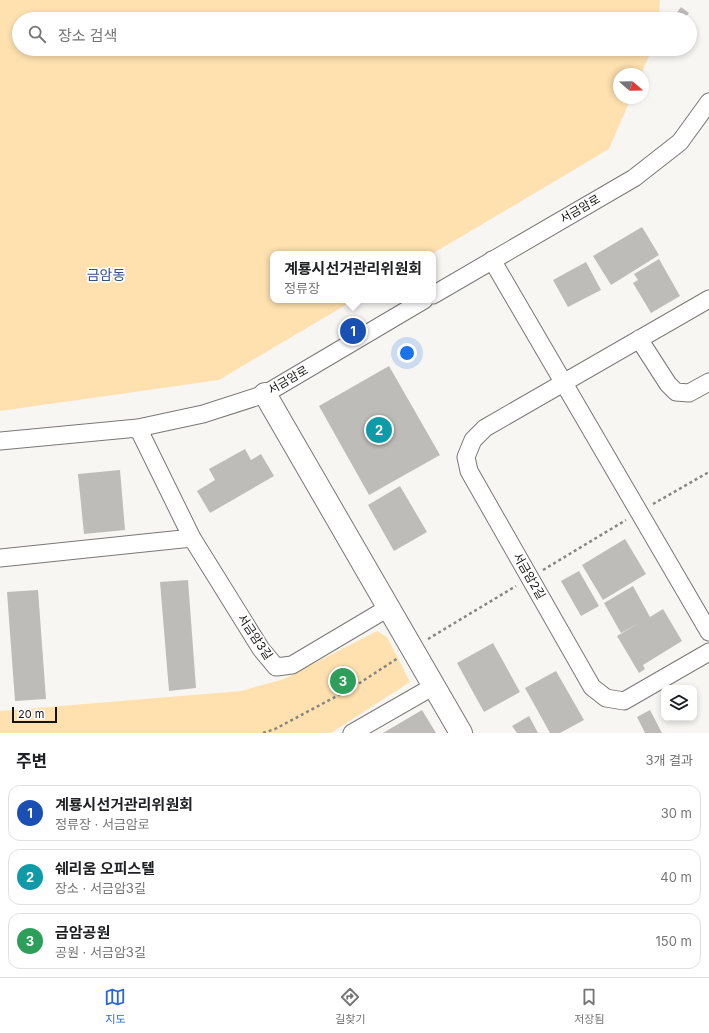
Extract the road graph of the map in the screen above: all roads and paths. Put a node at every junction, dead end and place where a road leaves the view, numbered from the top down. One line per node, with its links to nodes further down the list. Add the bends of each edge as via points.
1 (709, 102): 2 (street, 서금암로, via 680,142 634,178)
2 (492, 260): 3 (street, 서금암로); 7 (street)
3 (436, 293)
4 (709, 299): 6 (street, 서금암2길)
5 (419, 303): 9 (street, 서금암로)
6 (639, 339): 7 (street, 서금암2길); 8 (street, via 676,392 689,393)
7 (564, 382): 13 (street); 16 (street, 서금암2길, via 485,428 473,440 466,457 469,471)
8 (709, 382)
9 (265, 394): 10 (street, 서금암로, via 203,414); 17 (street)
10 (138, 428): 11 (street, 서금암로); 14 (street)
11 (0, 441)
12 (709, 472): 13 (path)
13 (640, 512): 16 (path); 18 (street)
14 (192, 538): 15 (street); 17 (street, 서금암3길, via 261,650 276,667 292,665)
15 (0, 558)
16 (530, 578): 19 (path); 20 (street, 서금암2길, via 592,687 606,698 624,701)
17 (388, 608): 19 (street)
18 (709, 632)
19 (412, 649): 21 (street); 22 (path, via 352,688 276,729)
20 (709, 652)
21 (434, 686): 23 (street); 24 (street)
22 (263, 733)
23 (352, 733)
24 (461, 733)

